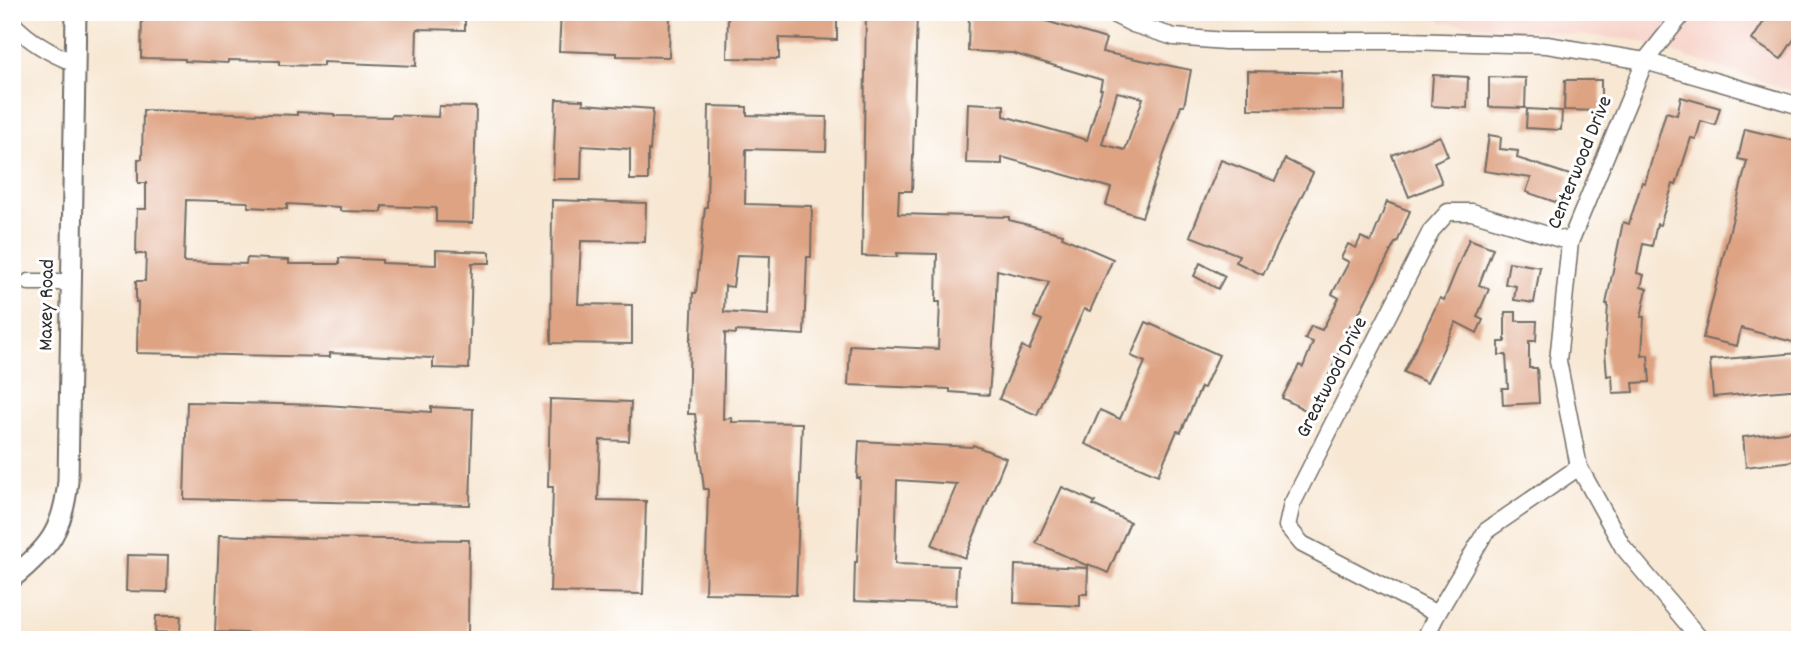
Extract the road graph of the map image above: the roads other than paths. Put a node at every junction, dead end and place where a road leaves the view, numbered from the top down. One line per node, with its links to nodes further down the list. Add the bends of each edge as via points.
1 (76, 12): 6 (street, Maxey Road)
2 (1109, 12): 5 (street, via 1174,37 1547,45)
3 (1684, 12): 5 (street, Centerwood Drive)
4 (12, 23): 6 (street, via 50,53)
5 (1645, 61): 7 (street); 8 (street, Centerwood Drive)
6 (75, 63): 10 (street, Maxey Road)
7 (1800, 106)
8 (1570, 242): 11 (street, Centerwood Drive, via 1559,361); 13 (street, Greatwood Drive, via 1472,212 1448,212 1431,232 1292,504 1287,526 1302,544)
9 (29, 282): 10 (street)
10 (72, 282): 12 (street, Maxey Road, via 66,500 60,524 48,543)
11 (1579, 467): 13 (street, via 1486,531); 15 (street, Centerwood Drive, via 1623,547)
12 (12, 578)
13 (1437, 614): 14 (street)
14 (1424, 640)
15 (1701, 640)

